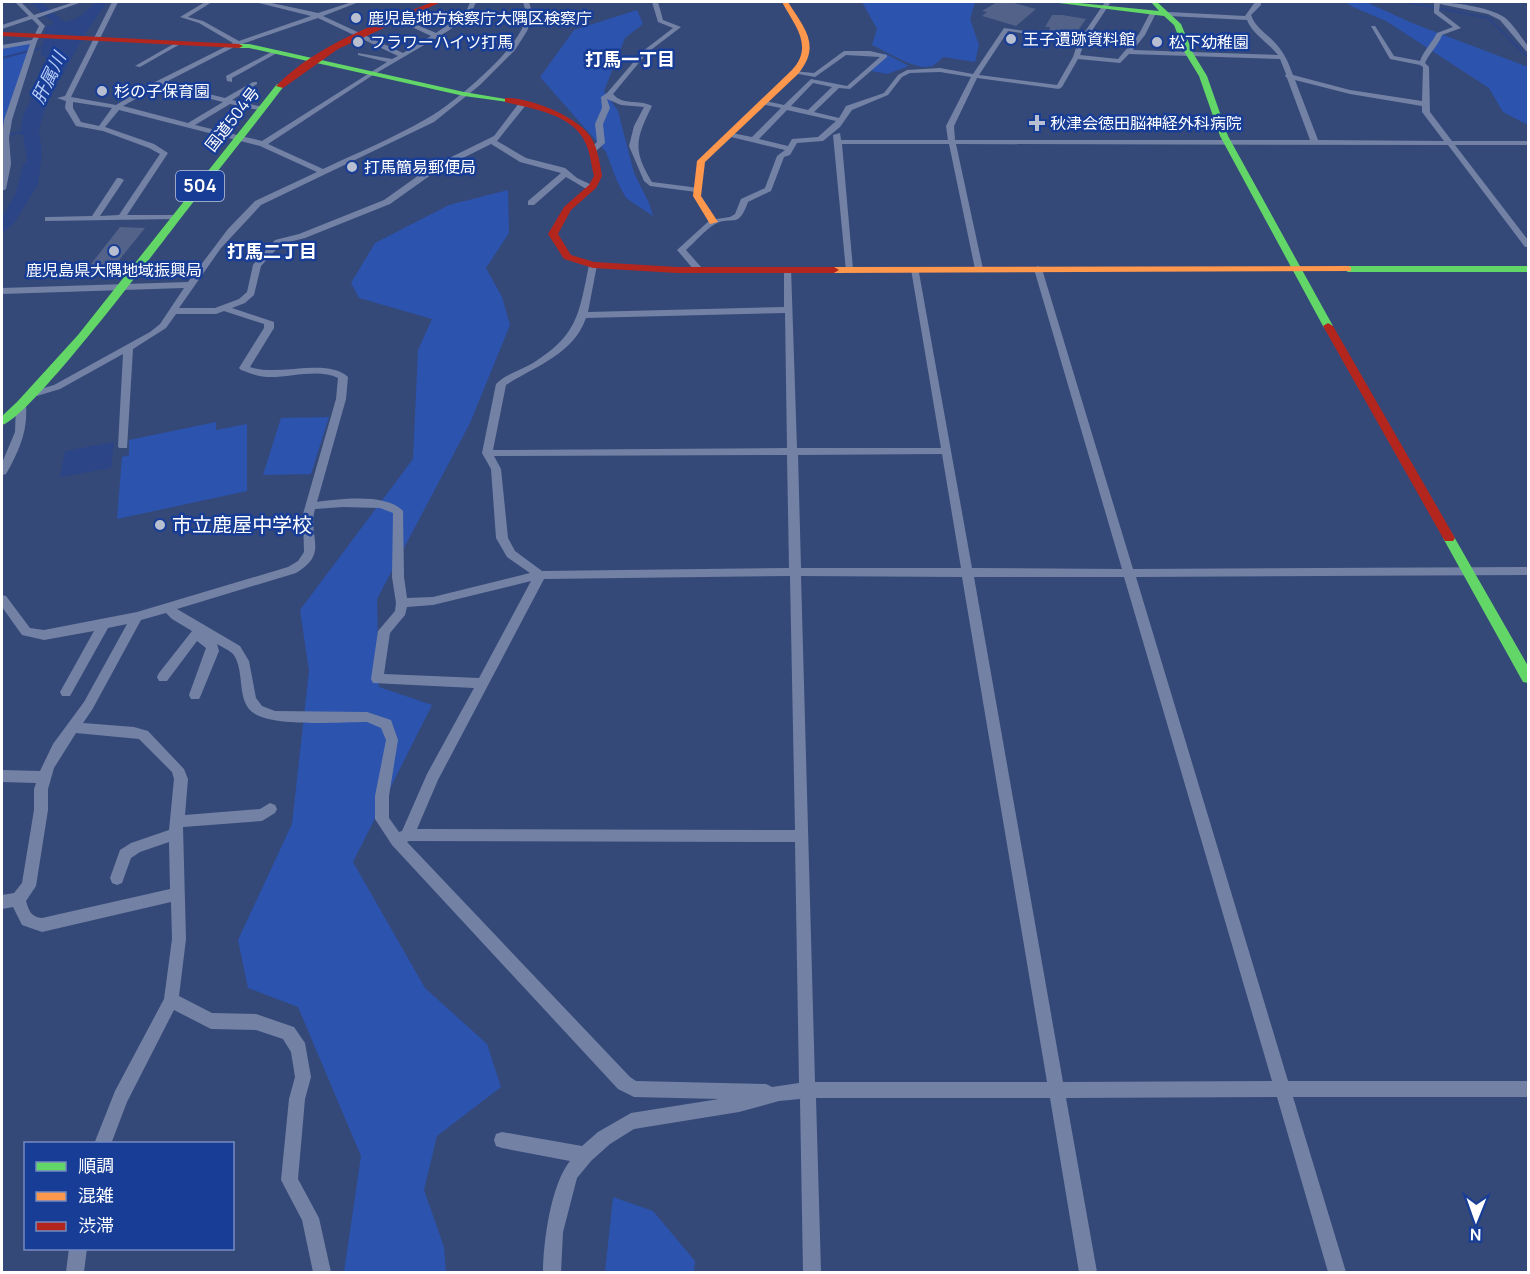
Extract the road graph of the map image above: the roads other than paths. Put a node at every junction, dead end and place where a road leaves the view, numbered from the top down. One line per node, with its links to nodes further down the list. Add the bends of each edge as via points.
1 (18, 2): 19 (street)
2 (79, 2): 16 (street)
3 (114, 2): 29 (street)
4 (208, 2): 32 (street, via 183,17 201,22)
5 (261, 2): 20 (street)
6 (356, 2): 20 (street)
7 (438, 2): 21 (main road, 国道504号 / 504)
8 (473, 2): 27 (street, via 469,13)
9 (526, 2): 54 (street, via 531,10 527,28 501,61)
10 (655, 2): 55 (street, via 660,21 678,27 645,52)
11 (785, 2): 46 (main road, via 805,45 806,56)
12 (1054, 2): 15 (main road)
13 (1258, 2): 22 (street)
14 (1439, 2): 34 (street, via 1502,19); 44 (street, via 1436,12 1458,28 1439,34)
15 (1106, 4): 17 (main road); 30 (street)
16 (63, 5): 19 (street)
17 (1153, 7): 18 (main road); 36 (street, via 1142,35)
18 (1169, 14): 22 (street); 37 (main road)
19 (33, 15): 23 (street); 28 (street, via 42,26)
20 (317, 15): 26 (street); 32 (street)
21 (397, 18): 26 (main road, 国道504号 / 504); 27 (street)
22 (1249, 18): 41 (street)
23 (2, 27)
24 (1373, 27): 44 (street, via 1392,58)
25 (2, 34): 28 (main road)
26 (357, 34): 39 (street); 42 (main road, 国道504号 / 504)
27 (436, 36): 39 (street)
28 (37, 39): 29 (main road); 33 (street); 68 (street)
29 (94, 40): 31 (main road); 56 (street)
30 (1082, 41): 40 (street); 48 (street, via 1006,29)
31 (179, 44): 32 (main road); 45 (street)
32 (236, 44): 35 (main road); 51 (street)
33 (2, 47)
34 (1528, 50)
35 (275, 52): 42 (main road); 50 (street, via 228,77)
36 (1128, 52): 37 (street); 40 (street, via 1120,61)
37 (1189, 53): 41 (street); 75 (main road, via 1199,66)
38 (360, 54): 43 (street)
39 (402, 56): 43 (street)
40 (1076, 57): 48 (street, via 1059,87)
41 (1283, 57): 49 (street)
42 (311, 60): 47 (main road); 63 (main road, 国道504号 / 504, via 278,87)
43 (393, 61): 47 (street)
44 (1422, 63): 59 (street, via 1426,67)
45 (138, 66)
46 (795, 72): 53 (street, via 815,75 844,53 874,51 885,56 848,88); 58 (main road)
47 (371, 74): 54 (main road); 78 (street)
48 (975, 76): 65 (street, via 940,70 909,71 886,94 852,106); 74 (street, via 951,126)
49 (1288, 76): 59 (street, via 1350,92); 76 (street)
50 (230, 81)
51 (157, 83): 57 (street); 61 (street)
52 (255, 83): 57 (street)
53 (837, 86): 62 (street, via 811,81); 64 (street)
54 (464, 94): 60 (main road); 82 (street, via 431,120)
55 (609, 94): 81 (street, via 603,98 606,108 599,124 601,143); 87 (street, via 620,104 648,106 633,146 646,180)
56 (66, 98): 61 (street); 67 (street, via 80,124)
57 (228, 101): 63 (street); 66 (street)
58 (764, 102): 62 (street); 69 (main road)
59 (1426, 104): 79 (street, via 1426,112)
60 (522, 105): 72 (street); 81 (main road, via 553,111 582,131)
61 (117, 107): 66 (street); 67 (street)
62 (787, 108): 64 (street); 71 (street)
63 (260, 109): 70 (main road, 国道504号 / 504)
64 (809, 113): 65 (street)
65 (838, 123): 73 (street); 80 (street, via 820,138 795,141)
66 (188, 126): 70 (street)
67 (102, 127): 92 (street, via 164,153)
68 (4, 134): 86 (street, via 7,164)
69 (730, 134): 71 (street); 87 (main road, via 701,161)
70 (237, 139): 78 (street); 89 (main road, 国道504号 / 504)
71 (754, 140): 80 (street)
72 (492, 141): 83 (street, via 523,160); 107 (street, via 432,170 387,202 278,242 257,265 252,293)
73 (837, 142): 74 (street); 98 (street)
74 (952, 143): 75 (street); 100 (street)
75 (1228, 143): 76 (street); 96 (main road)
76 (1315, 143): 79 (street)
77 (1528, 143): 79 (street)
78 (263, 144): 82 (street)
79 (1450, 144): 94 (street)
80 (790, 149): 93 (street, via 781,156 768,189 744,201 739,215)
81 (592, 150): 85 (main road, via 598,176)
82 (324, 172): 104 (street, via 258,203 226,235)
83 (566, 173): 85 (street); 88 (street)
84 (120, 180): 91 (street)
85 (591, 188): 95 (main road, via 567,209 553,234 567,257)
86 (2, 189)
87 (696, 190): 93 (main road)
88 (531, 204)
89 (175, 217): 92 (street); 105 (main road, 国道504号 / 504)
90 (48, 219): 91 (street)
91 (94, 219): 92 (street)
92 (122, 219)
93 (713, 222): 97 (street, via 681,250)
94 (1528, 245)
95 (593, 265): 97 (main road); 110 (street)
96 (1295, 268): 101 (main road); 102 (main road); 120 (main road)
97 (698, 269): 103 (main road)
98 (849, 269): 99 (main road); 103 (main road)
99 (915, 269): 100 (main road); 115 (street)
100 (979, 269): 101 (main road)
101 (1038, 269): 124 (street)
102 (1528, 269)
103 (788, 270): 108 (street)
104 (190, 285): 105 (street); 109 (street)
105 (119, 287): 106 (street); 112 (main road, 国道504号 / 504, via 82,337)
106 (2, 291)
107 (227, 309): 109 (street); 119 (street, via 269,322 244,368 262,374 328,373 344,377 342,399)
108 (789, 310): 110 (street); 116 (street)
109 (173, 311): 111 (street, via 153,334)
110 (583, 315): 117 (street, via 578,331 560,348 501,384)
111 (128, 347): 112 (street, via 57,387); 114 (street)
112 (25, 400): 113 (main road, 国道504号 / 504); 118 (street, via 20,435)
113 (2, 421)
114 (123, 446)
115 (946, 451): 116 (street); 123 (street)
116 (792, 452): 117 (street); 122 (street)
117 (487, 453): 125 (street, via 496,469 502,538 511,554)
118 (2, 471)
119 (311, 506): 127 (street, via 338,503 388,506 398,511); 128 (street, via 310,552 302,564)
120 (1467, 571): 121 (street); 124 (street); 133 (main road)
121 (1528, 571)
122 (795, 572): 123 (street); 125 (street); 142 (street)
123 (966, 572): 124 (street); 149 (street)
124 (1128, 573): 150 (street)
125 (540, 575): 127 (street, via 433,601); 134 (street)
126 (2, 598): 130 (street, via 26,632 44,635)
127 (402, 603): 134 (street, via 401,612 384,631 377,679)
128 (167, 607): 129 (street); 131 (street)
129 (137, 617): 130 (street); 137 (street)
130 (104, 624): 135 (street)
131 (197, 631): 132 (street); 136 (street, via 213,651); 143 (street, via 236,649 243,661 250,699 258,710 275,716 367,717 386,724 392,740 381,796 382,819)
132 (163, 677)
133 (1528, 678)
134 (482, 683): 143 (street)
135 (66, 692)
136 (195, 695)
137 (73, 728): 139 (street, via 58,748); 141 (street, via 142,735 177,769 181,779)
138 (2, 776): 139 (street)
139 (45, 777): 146 (street, via 29,885)
140 (270, 809): 141 (street, via 262,815)
141 (176, 828): 144 (street, via 125,854); 145 (street)
142 (803, 836): 143 (street); 152 (street)
143 (402, 838): 153 (street, via 624,1083 634,1089)
144 (117, 878)
145 (178, 894): 146 (street, via 42,925 31,925 25,919); 148 (street, via 179,939)
146 (18, 899): 147 (street)
147 (2, 902)
148 (171, 1000): 155 (street); 159 (street, via 211,1021 256,1022 288,1033 299,1049 303,1077 297,1099 290,1180 309,1218)
149 (1055, 1089): 150 (street); 152 (street); 162 (street)
150 (1283, 1089): 151 (street); 163 (street)
151 (1528, 1089)
152 (807, 1090): 153 (street); 161 (street)
153 (779, 1093): 156 (street, via 739,1104 631,1121)
154 (502, 1140): 156 (street)
155 (102, 1142)
156 (585, 1155): 160 (street, via 566,1186 554,1232)
157 (78, 1250): 158 (street)
158 (75, 1272)
159 (322, 1272)
160 (552, 1272)
161 (812, 1272)
162 (1088, 1272)
163 (1337, 1272)

